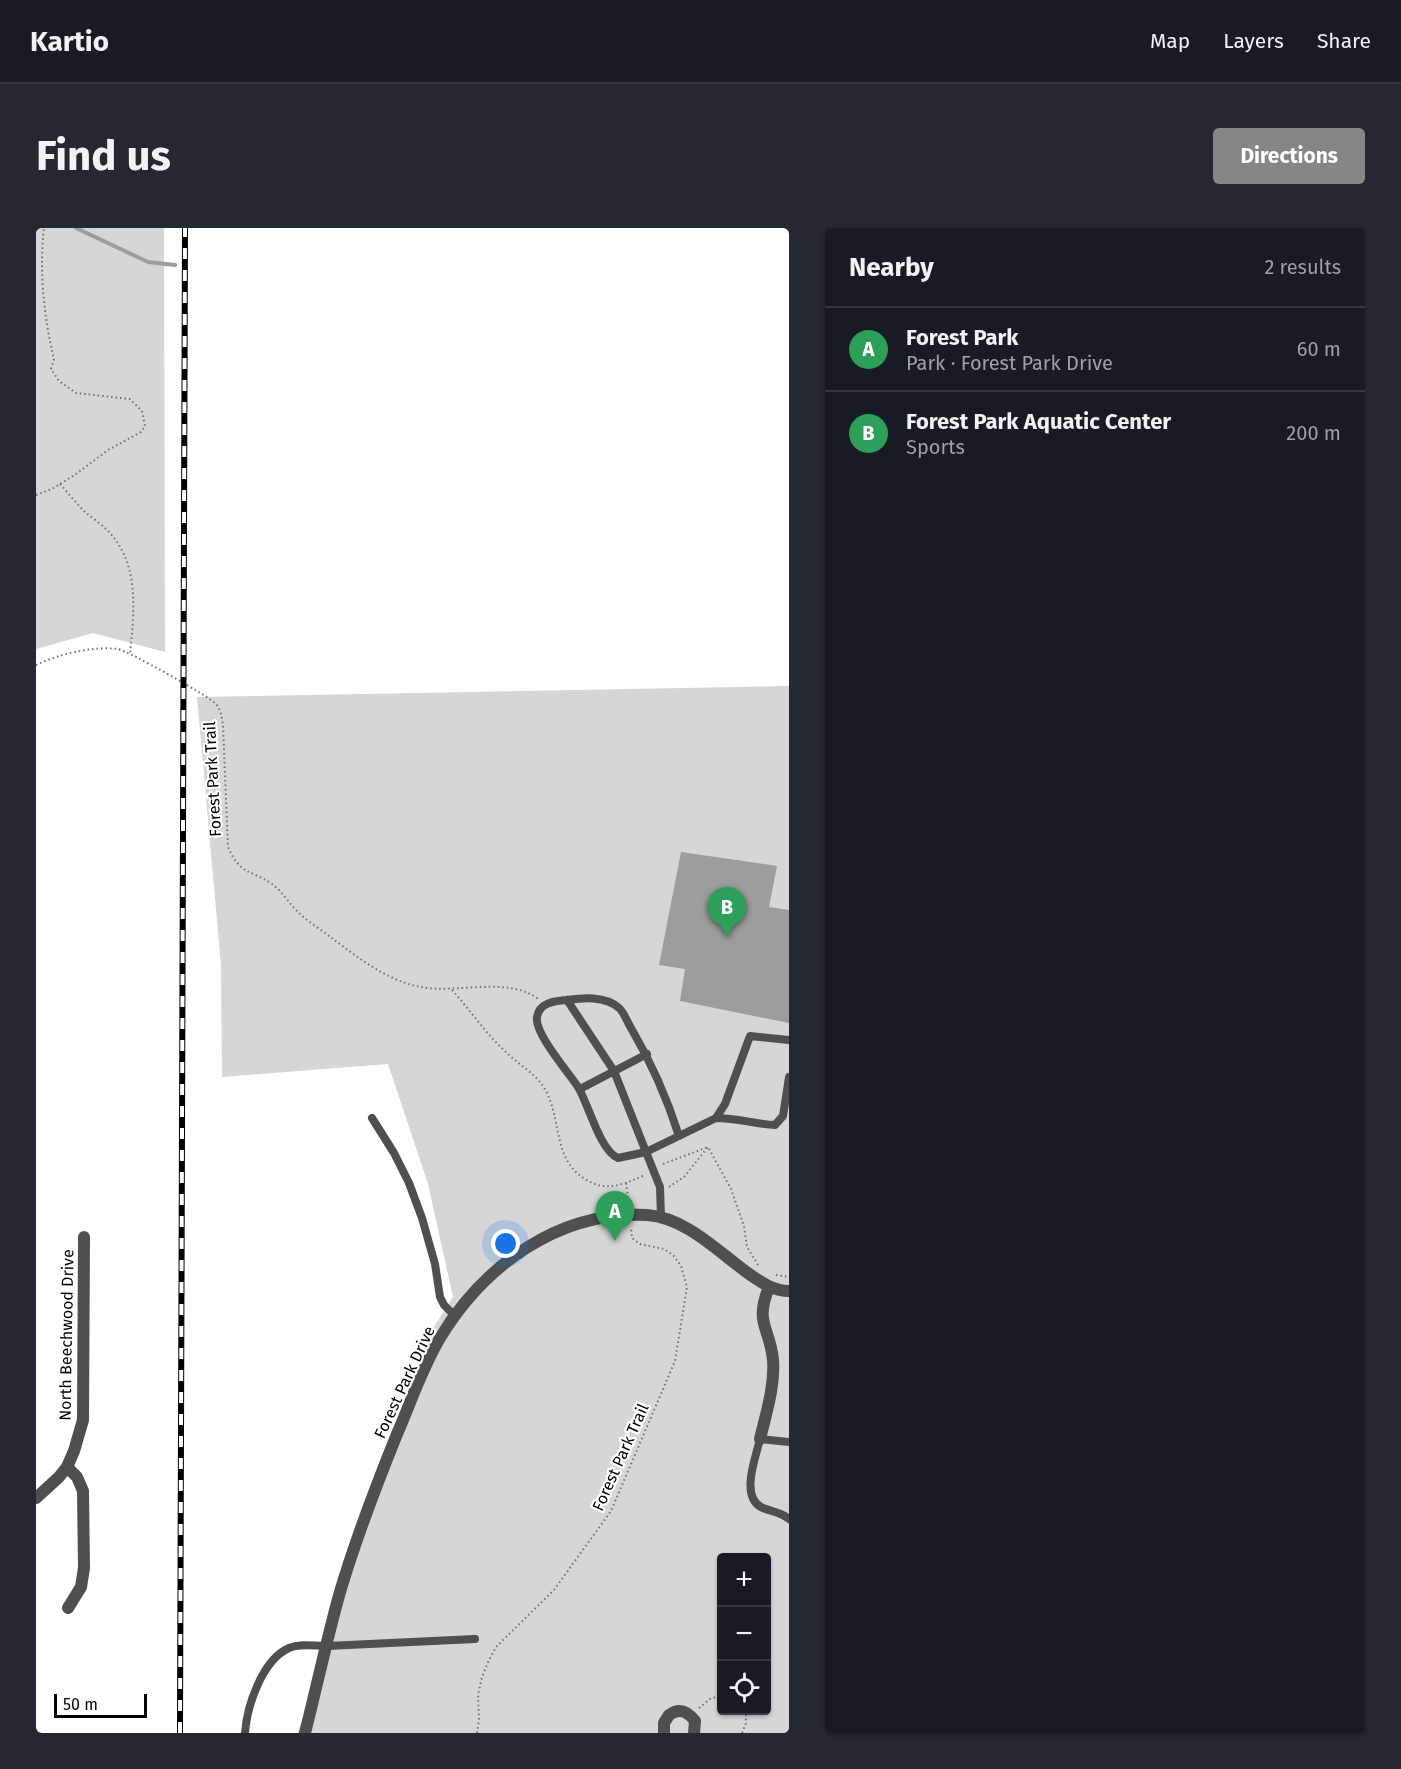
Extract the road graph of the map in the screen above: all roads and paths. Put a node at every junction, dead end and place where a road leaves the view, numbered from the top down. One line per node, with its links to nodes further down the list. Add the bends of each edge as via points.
1 (44, 228): 2 (path, via 44,296 55,377 76,393 130,399 142,411 145,422 141,432)
2 (60, 484): 3 (path); 4 (path, via 110,532 124,552 135,607)
3 (36, 495)
4 (130, 654): 5 (path, Forest Park Trail, via 119,649 84,651); 6 (path, Forest Park Trail, via 215,703 221,713 228,847 235,862 273,885 301,915 379,970 422,987)
5 (36, 665)
6 (452, 990): 7 (path, Forest Park Trail, via 507,988 524,991); 20 (path, via 505,1052 542,1085 570,1168 600,1187)
7 (539, 1000)
8 (567, 1000): 10 (lane, via 604,1000 619,1008); 11 (lane); 13 (lane, via 545,1005 537,1015 537,1024)
9 (789, 1040): 15 (lane, via 750,1036)
10 (647, 1054): 11 (lane); 16 (lane)
11 (614, 1071): 13 (lane); 18 (lane)
12 (789, 1077): 15 (lane, via 783,1116 775,1125)
13 (580, 1089): 18 (lane, via 613,1156)
14 (372, 1118): 30 (lane, via 409,1184 435,1264 440,1297)
15 (716, 1118): 16 (lane)
16 (679, 1136): 18 (lane)
17 (708, 1147): 19 (path); 21 (path, via 684,1177 670,1187); 25 (path, via 732,1189 747,1247)
18 (646, 1152): 19 (lane)
19 (654, 1170): 20 (path); 21 (lane)
20 (626, 1183): 22 (path, Forest Park Trail)
21 (660, 1187): 23 (lane)
22 (630, 1215): 23 (street, Forest Park Drive); 30 (street, Forest Park Drive, via 576,1223 526,1248 490,1275); 44 (path, Forest Park Trail, via 632,1238 640,1244 664,1249 681,1266 687,1287 675,1361 611,1511 554,1590 496,1647 489,1660 478,1695)
23 (661, 1217): 28 (street, Forest Park Drive, via 703,1239)
24 (84, 1237): 33 (street, North Beechwood Drive, via 82,1420)
25 (759, 1265)
26 (767, 1271): 27 (path)
27 (789, 1277)
28 (769, 1287): 29 (street, Forest Park Drive); 31 (street, via 762,1316 773,1371)
29 (789, 1291)
30 (455, 1316): 38 (street, Forest Park Drive, via 439,1340 383,1469 348,1565)
31 (760, 1439): 32 (lane); 35 (lane, via 752,1475 752,1498 762,1508)
32 (789, 1442)
33 (67, 1467): 34 (street); 36 (street, via 83,1491 84,1568 81,1587)
34 (36, 1498)
35 (789, 1519)
36 (68, 1608)
37 (475, 1639): 38 (lane)
38 (327, 1646): 42 (lane, via 293,1647 275,1660 257,1683); 43 (street, Forest Park Drive)
39 (717, 1697): 40 (path)
40 (699, 1708)
41 (746, 1715): 47 (path)
42 (245, 1733)
43 (305, 1733)
44 (477, 1733)
45 (664, 1733): 46 (street, via 669,1715 682,1711 695,1721)
46 (694, 1733)
47 (742, 1733)

